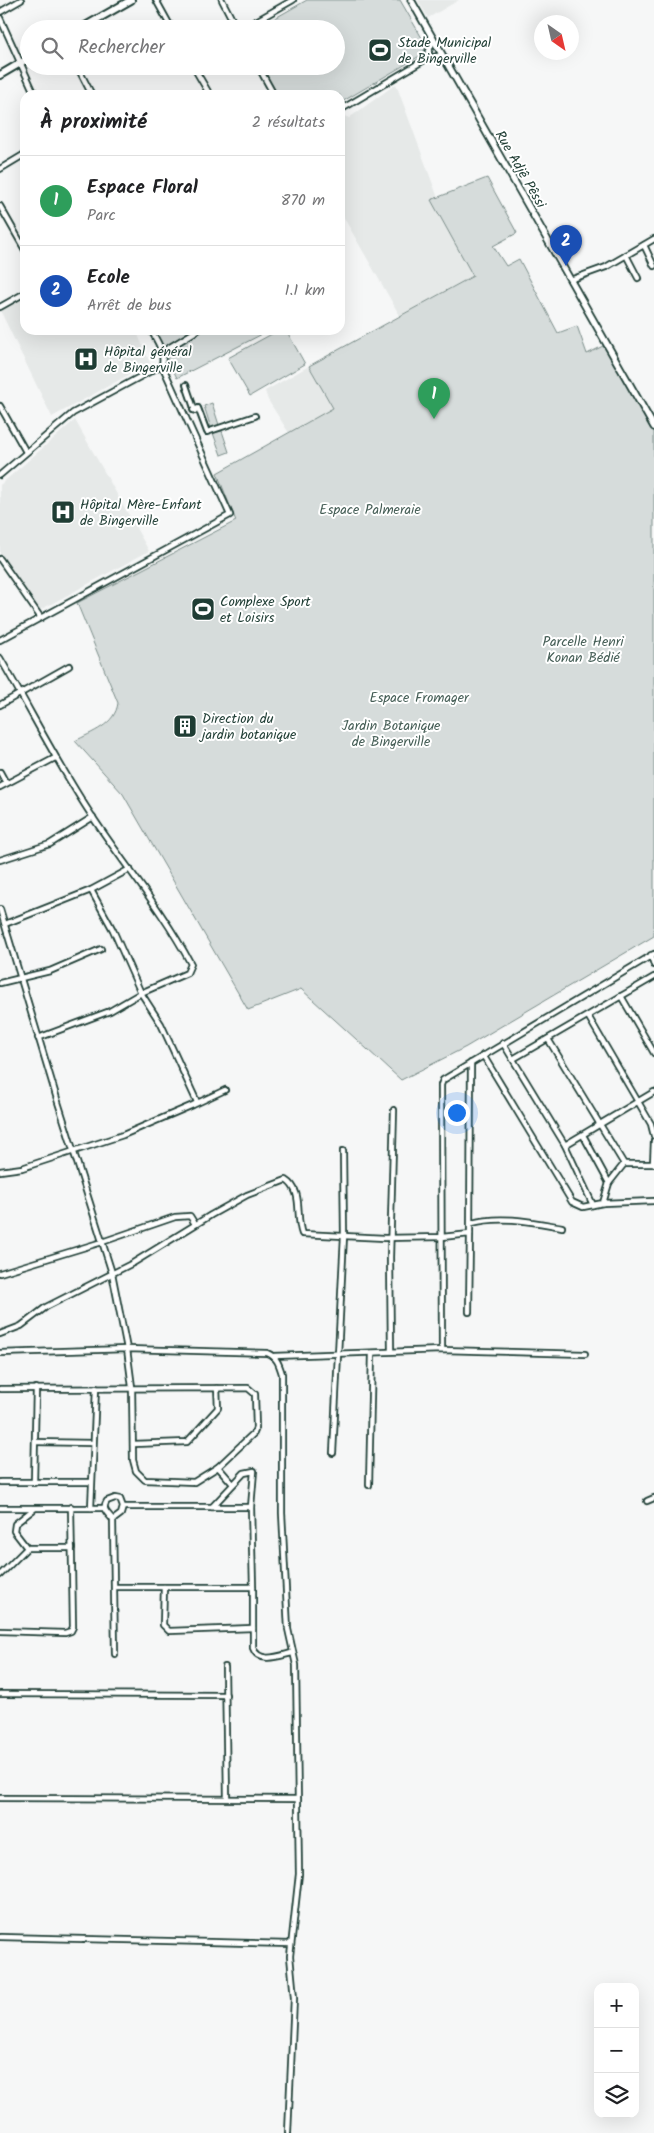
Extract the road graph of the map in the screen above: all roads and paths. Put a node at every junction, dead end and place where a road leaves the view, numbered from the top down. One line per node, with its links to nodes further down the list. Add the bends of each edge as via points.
1 (22, 0): 8 (street)
2 (130, 0): 10 (main road)
3 (156, 0): 11 (street)
4 (222, 0): 12 (street)
5 (293, 0): 7 (street)
6 (411, 0): 14 (street, Rue Adjê Pêssi)
7 (286, 2): 13 (street)
8 (0, 12)
9 (0, 18): 17 (street)
10 (96, 20)
11 (167, 20)
12 (232, 20)
13 (257, 20)
14 (433, 40): 15 (street, Rue Adjê Pêssi); 16 (street)
15 (442, 55): 16 (street); 38 (street, Rue Adjê Pêssi)
16 (426, 59): 27 (street)
17 (20, 63): 18 (main road)
18 (0, 75)
19 (26, 75): 23 (street)
20 (82, 75): 24 (street)
21 (199, 75): 25 (street)
22 (263, 75): 26 (street)
23 (33, 90)
24 (89, 90)
25 (207, 90)
26 (271, 90)
27 (345, 107)
28 (20, 157): 29 (street)
29 (0, 169)
30 (0, 206): 31 (street)
31 (2, 215): 33 (street)
32 (654, 239): 34 (street)
33 (20, 242)
34 (644, 244): 35 (street); 36 (street)
35 (626, 255): 37 (street); 38 (street, via 606,267)
36 (654, 266)
37 (638, 278)
38 (570, 280): 48 (street, Rue Adjê Pêssi)
39 (20, 296): 40 (street)
40 (0, 308)
41 (154, 335): 43 (street)
42 (190, 335): 43 (street)
43 (162, 352): 44 (street)
44 (162, 365): 49 (street, via 73,413); 52 (street, via 230,515)
45 (186, 385): 47 (street, via 194,411 198,408 206,432)
46 (0, 406): 49 (street)
47 (255, 416)
48 (654, 427)
49 (26, 452): 50 (street)
50 (0, 475)
51 (0, 559): 52 (street)
52 (41, 618): 53 (street)
53 (0, 640)
54 (0, 658): 56 (street)
55 (69, 666): 56 (street)
56 (20, 693): 57 (street); 58 (street)
57 (0, 705)
58 (56, 758): 60 (street); 62 (street)
59 (0, 772): 60 (street)
60 (6, 784): 61 (street)
61 (0, 787)
62 (93, 817): 63 (street, via 50,844); 64 (street)
63 (0, 860)
64 (130, 869): 65 (street); 74 (street, via 192,964 187,972)
65 (91, 890): 67 (street); 74 (street)
66 (0, 909): 67 (street)
67 (5, 924): 71 (street)
68 (101, 949): 71 (street, via 56,968)
69 (652, 954): 70 (street); 79 (street)
70 (654, 965)
71 (20, 978): 73 (street); 77 (street)
72 (654, 978): 75 (street)
73 (0, 983)
74 (141, 993): 77 (street, via 110,1011); 87 (street, via 161,1024)
75 (621, 996): 76 (street); 80 (street)
76 (588, 1016): 78 (street); 86 (street)
77 (38, 1038): 94 (street)
78 (548, 1039): 82 (street); 89 (street)
79 (503, 1043): 81 (street); 82 (street)
80 (654, 1053)
81 (483, 1055): 83 (street); 102 (street, via 572,1202 583,1207)
82 (513, 1059): 93 (street)
83 (471, 1063): 103 (street); 109 (street, via 443,1080 441,1085)
84 (225, 1090): 87 (street)
85 (654, 1092): 86 (street)
86 (638, 1101): 89 (street); 91 (street)
87 (197, 1102): 94 (street, via 123,1135)
88 (394, 1110): 108 (street)
89 (599, 1124): 90 (street); 96 (street)
90 (583, 1136): 93 (street); 99 (street)
91 (654, 1136)
92 (654, 1141): 97 (street)
93 (565, 1146): 102 (street)
94 (73, 1150): 98 (street, via 22,1168); 110 (street)
95 (343, 1150): 107 (street)
96 (624, 1164): 97 (street); 99 (street)
97 (654, 1164)
98 (0, 1171)
99 (610, 1183): 101 (street)
100 (654, 1201): 101 (street)
101 (603, 1203): 102 (street)
102 (593, 1204)
103 (472, 1223): 105 (street, via 517,1220); 106 (street)
104 (195, 1224): 107 (street, via 247,1195 286,1180 296,1192 302,1234); 110 (street, via 190,1216 176,1217); 112 (street)
105 (562, 1227)
106 (470, 1234): 109 (street); 113 (street)
107 (344, 1236): 108 (street); 119 (street)
108 (392, 1237): 109 (street); 117 (street)
109 (442, 1237): 116 (street)
110 (102, 1242): 111 (street); 112 (street)
111 (0, 1273)
112 (112, 1273): 114 (street, via 41,1310 28,1322); 115 (street)
113 (469, 1312)
114 (0, 1334)
115 (127, 1349): 118 (street); 122 (street, via 267,1353); 123 (street)
116 (442, 1350): 117 (street); 121 (street)
117 (391, 1351): 120 (street)
118 (0, 1353)
119 (339, 1353): 120 (street); 122 (street); 131 (street)
120 (372, 1353): 137 (street)
121 (585, 1354)
122 (274, 1356): 157 (street, via 282,1374 282,1513)
123 (132, 1387): 125 (street); 126 (street); 130 (street)
124 (36, 1388): 125 (street); 127 (street); 128 (street)
125 (96, 1388): 129 (street)
126 (217, 1388): 130 (street, via 218,1408 187,1442); 132 (street, via 252,1390 255,1394 256,1428 252,1436)
127 (0, 1389)
128 (35, 1442): 129 (street); 135 (street)
129 (93, 1443): 134 (street)
130 (133, 1444): 132 (street, via 134,1466 145,1480 194,1482)
131 (333, 1453)
132 (218, 1467): 136 (street)
133 (0, 1482): 135 (street)
134 (91, 1482): 135 (street); 146 (street)
135 (34, 1483)
136 (233, 1484): 141 (street); 142 (street, via 244,1473 254,1471)
137 (369, 1484)
138 (654, 1498): 139 (street)
139 (647, 1501)
140 (123, 1507): 141 (street); 147 (street, via 120,1499 114,1498 107,1501); 148 (street)
141 (212, 1507): 142 (street)
142 (251, 1507): 154 (street)
143 (0, 1508): 144 (street)
144 (35, 1508): 145 (street); 149 (street, via 15,1524 14,1532)
145 (71, 1508): 146 (street); 150 (street)
146 (91, 1508): 147 (street)
147 (104, 1508): 148 (street)
148 (114, 1520): 152 (street)
149 (27, 1548): 150 (street); 151 (street)
150 (72, 1548): 156 (street, via 71,1631)
151 (0, 1574)
152 (115, 1587): 153 (street); 158 (street)
153 (164, 1587): 154 (street); 155 (street, via 163,1625 169,1632)
154 (253, 1587): 155 (street)
155 (252, 1628): 157 (street, via 253,1648 258,1656 266,1658)
156 (0, 1631)
157 (292, 1653): 164 (street, via 296,1665)
158 (115, 1654)
159 (225, 1667): 161 (street)
160 (0, 1694): 161 (street)
161 (226, 1696): 163 (street)
162 (0, 1798): 163 (street)
163 (227, 1798): 164 (street)
164 (298, 1799): 166 (street, via 299,1874)
165 (0, 1937): 166 (street)
166 (291, 1944): 167 (street, via 294,1998)
167 (288, 2133)

